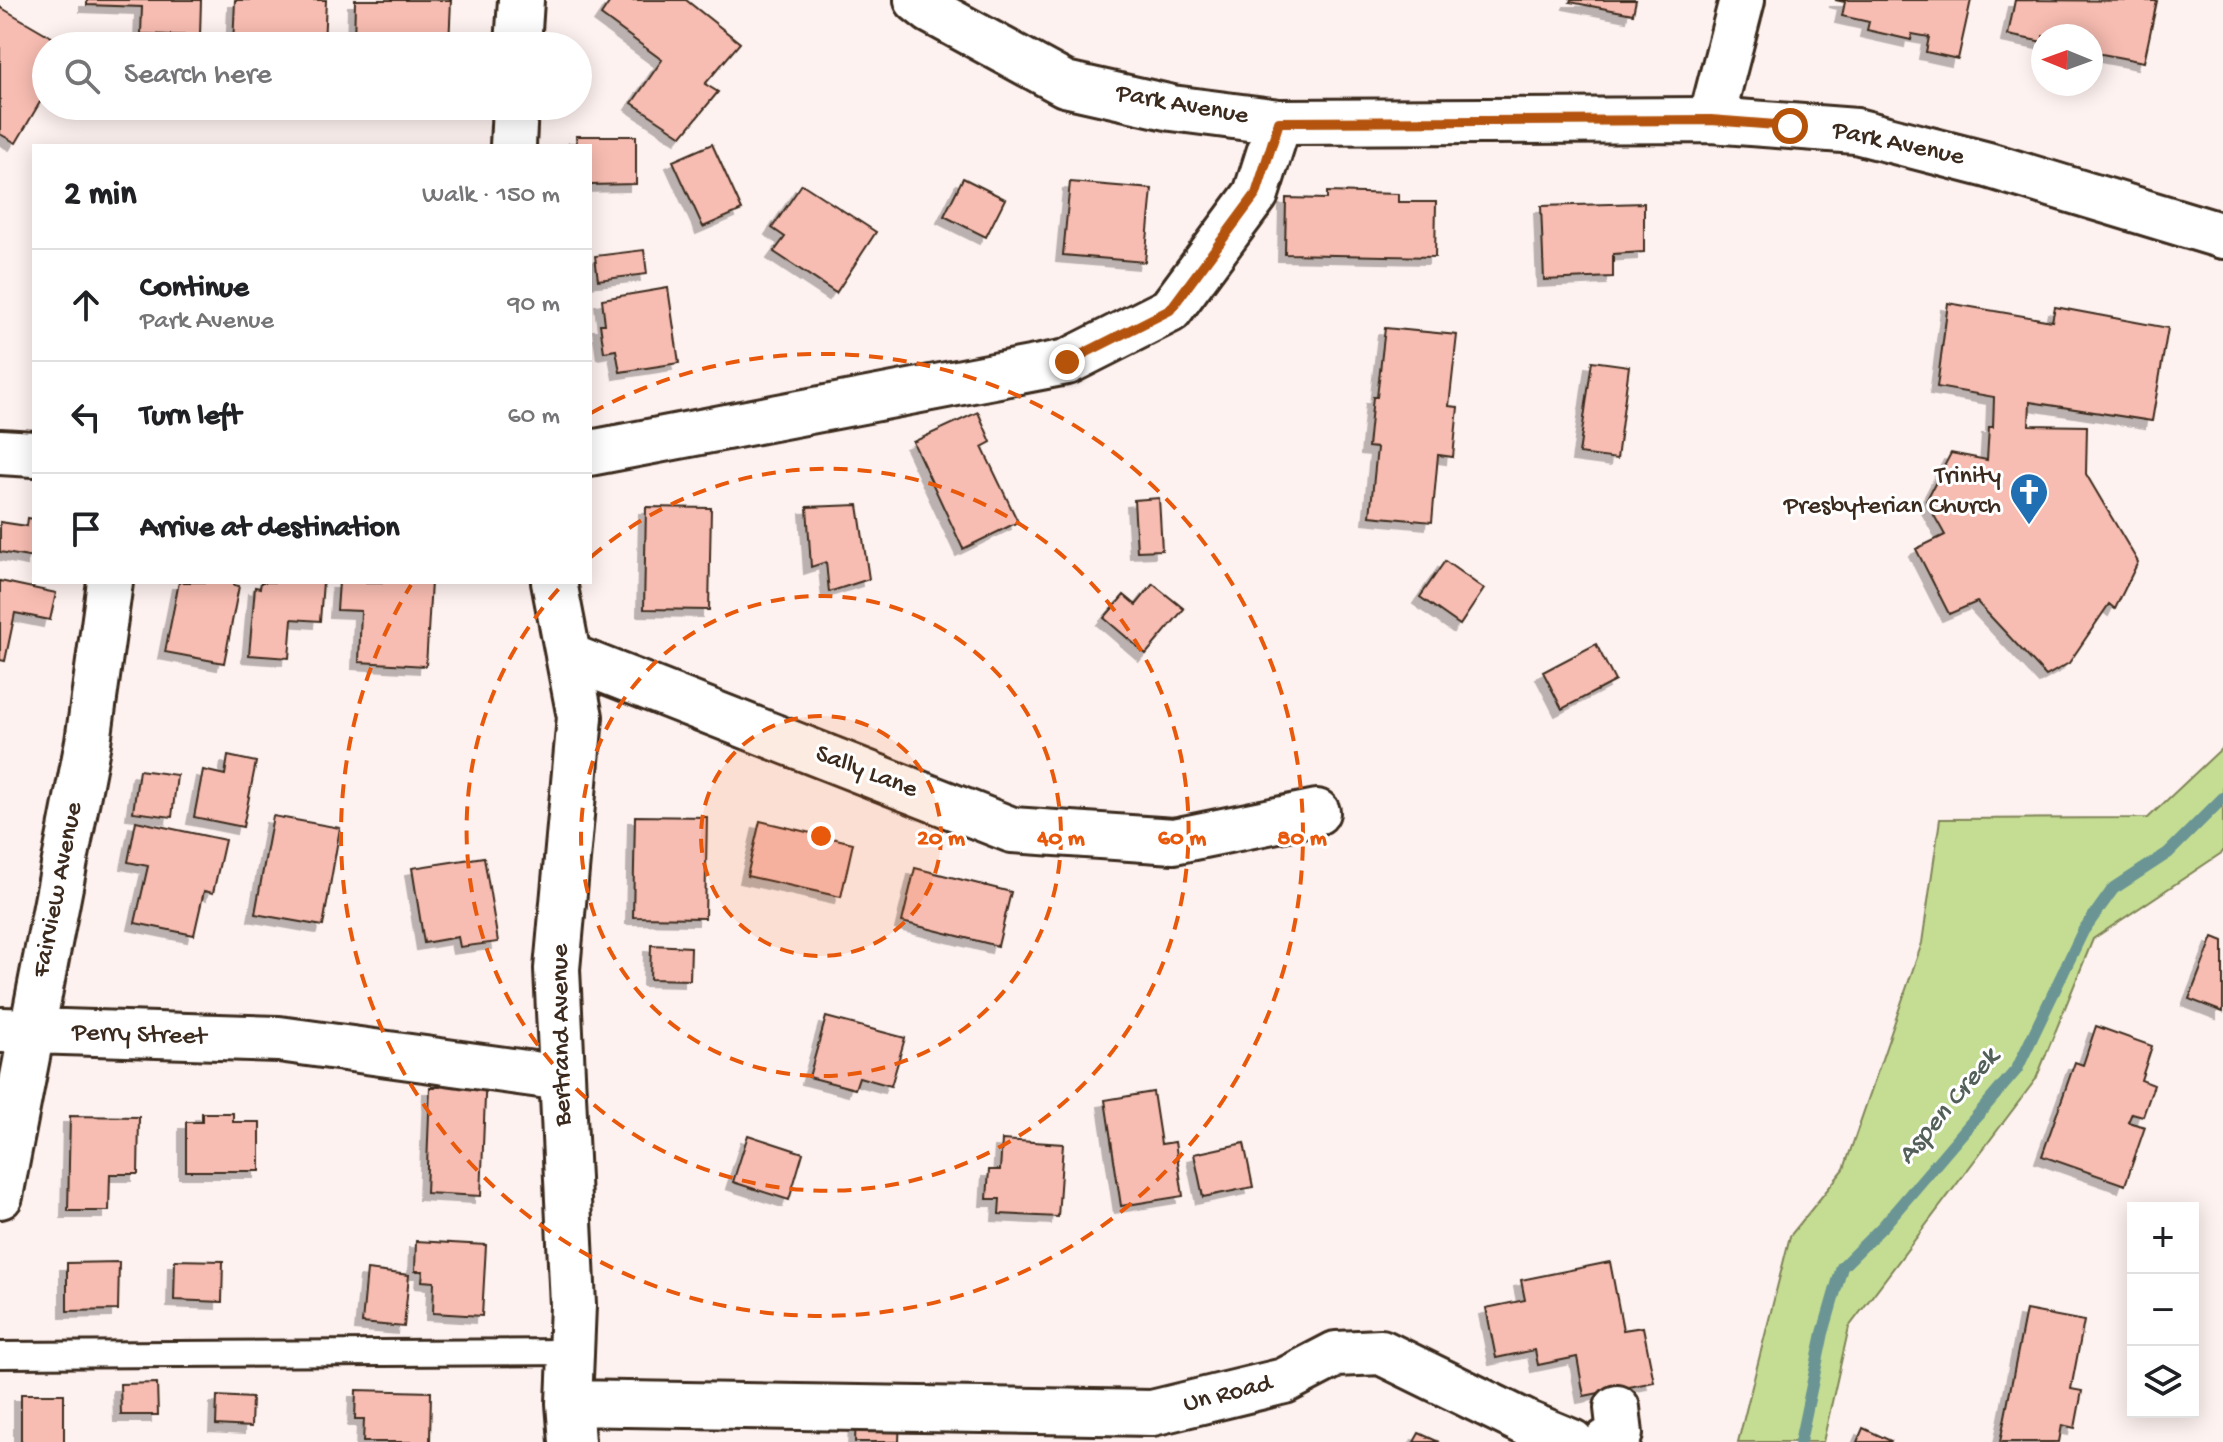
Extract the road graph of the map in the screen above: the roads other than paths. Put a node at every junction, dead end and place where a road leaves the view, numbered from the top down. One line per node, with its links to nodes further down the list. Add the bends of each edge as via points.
1 (521, 0): 4 (street)
2 (917, 0): 7 (street, Park Avenue, via 1065,84 1172,108)
3 (1742, 0): 6 (street)
4 (519, 32)
5 (514, 120): 8 (street)
6 (1711, 120): 7 (street, Park Avenue); 9 (street, Park Avenue, via 1856,131)
7 (1279, 122): 11 (street, via 1256,194 1170,310 1067,362)
8 (513, 144)
9 (2223, 236)
10 (0, 452): 12 (street)
11 (592, 453)
12 (32, 454)
13 (110, 584): 17 (street, Fairview Avenue, via 88,742)
14 (554, 584): 15 (street, Bertrand Avenue)
15 (568, 656): 16 (street, Sally Lane, via 1012,830 1174,841); 18 (street, Bertrand Avenue, via 580,717 557,969)
16 (1317, 812)
17 (15, 1032): 18 (street, Perry Street, via 279,1039); 19 (street, Fairview Avenue)
18 (562, 1078): 20 (street, Bertrand Avenue)
19 (0, 1196)
20 (571, 1352): 21 (lane); 22 (street, Bertrand Avenue)
21 (0, 1355)
22 (570, 1422): 23 (street, Un Road, via 1152,1413 1284,1381 1336,1354 1381,1352)
23 (1572, 1442)

